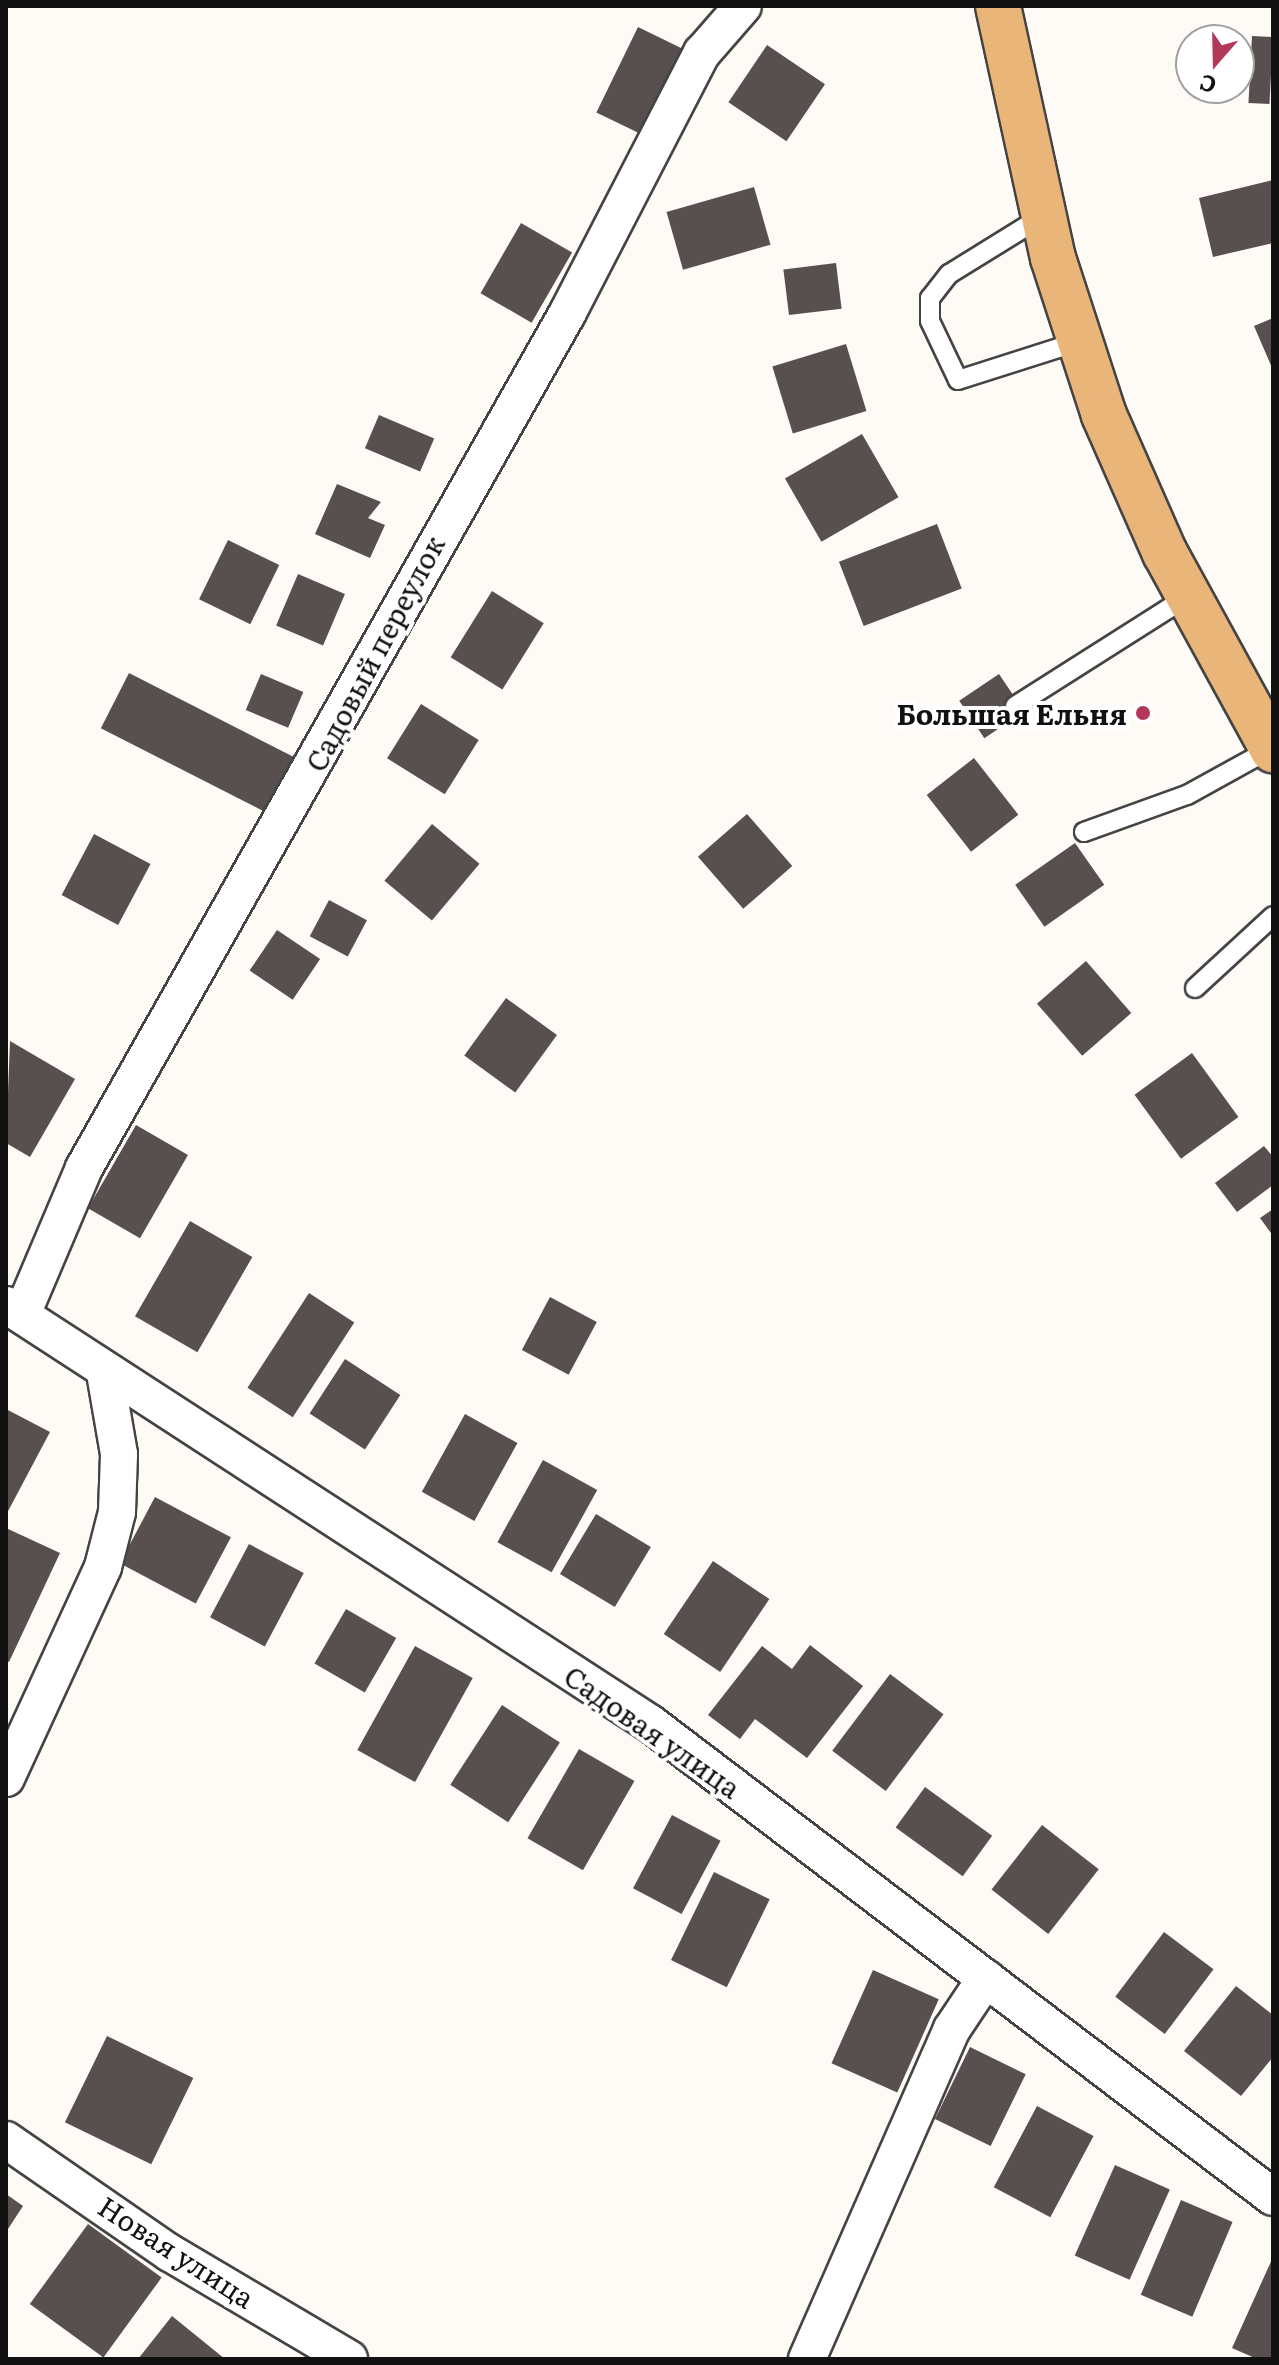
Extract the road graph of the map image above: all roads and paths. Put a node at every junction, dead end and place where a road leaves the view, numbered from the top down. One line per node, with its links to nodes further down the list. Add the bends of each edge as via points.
1 (743, 6): 11 (street, Садовый переулок, via 702,53 567,314 84,1168)
2 (998, 6): 3 (main road)
3 (1044, 216): 4 (main road); 4 (lane, via 949,274 930,298 930,321 958,380)
4 (1080, 341): 5 (main road, via 1104,415)
5 (1187, 597): 6 (lane); 7 (main road)
6 (1015, 706)
7 (1272, 749): 8 (lane, via 1187,795)
8 (1084, 832)
9 (1273, 916): 10 (lane)
10 (1195, 988)
11 (15, 1308): 12 (street, Садовая улица)
12 (105, 1373): 13 (street, via 119,1454 117,1512 103,1567); 14 (street, Садовая улица, via 651,1724)
13 (6, 1778)
14 (986, 1978): 16 (street, Садовая улица); 18 (street, via 952,2029)
15 (6, 2140): 17 (street, Новая улица, via 170,2253)
16 (1273, 2197)
17 (349, 2359)
18 (807, 2359)

